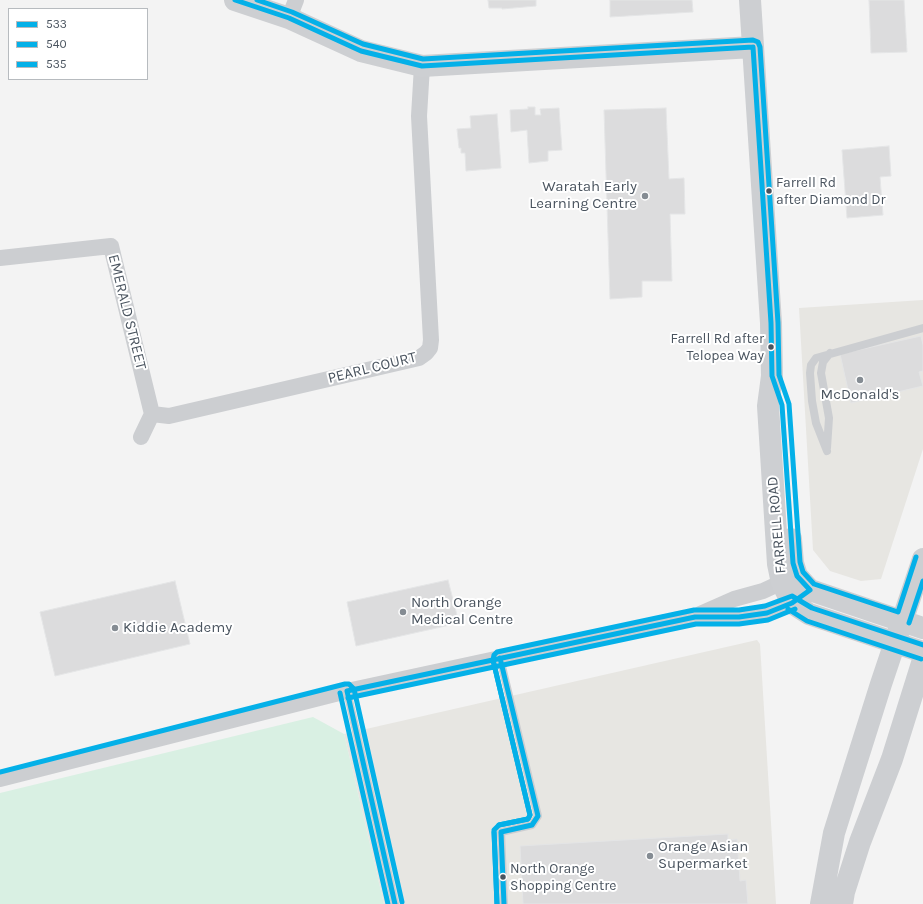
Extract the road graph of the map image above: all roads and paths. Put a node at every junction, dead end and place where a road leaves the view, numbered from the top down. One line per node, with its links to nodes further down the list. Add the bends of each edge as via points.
1 (235, 0): 3 (street)
2 (750, 0): 4 (street, FARRELL ROAD)
3 (293, 9): 5 (street, via 361,50)
4 (753, 47): 5 (street); 12 (street, FARRELL ROAD, via 771,324 772,376 768,406 778,564)
5 (422, 66): 9 (street, PEARL COURT, via 419,116 430,348 419,358 169,416)
6 (0, 258): 9 (street, EMERALD STREET, via 111,246)
7 (923, 328): 8 (lane)
8 (830, 353): 8 (lane, via 816,358 811,365 810,373 816,422 827,451 829,418 821,373 823,362)
9 (152, 414): 10 (street)
10 (141, 437)
11 (923, 559): 15 (street)
12 (796, 583): 13 (street, FARRELL ROAD); 14 (street, via 734,599); 15 (street)
13 (792, 603): 14 (street, via 767,613 739,617); 17 (street, via 809,614)
14 (695, 617): 19 (street)
15 (902, 621): 16 (street); 17 (street)
16 (923, 628)
17 (894, 643): 18 (street); 25 (street, via 834,833)
18 (923, 652)
19 (500, 658): 21 (street); 24 (lane, via 538,816 532,825 501,832)
20 (923, 660): 26 (street, via 892,759 860,842)
21 (347, 691): 22 (street); 23 (lane)
22 (0, 779)
23 (395, 904)
24 (504, 904)
25 (820, 904)
26 (842, 904)

